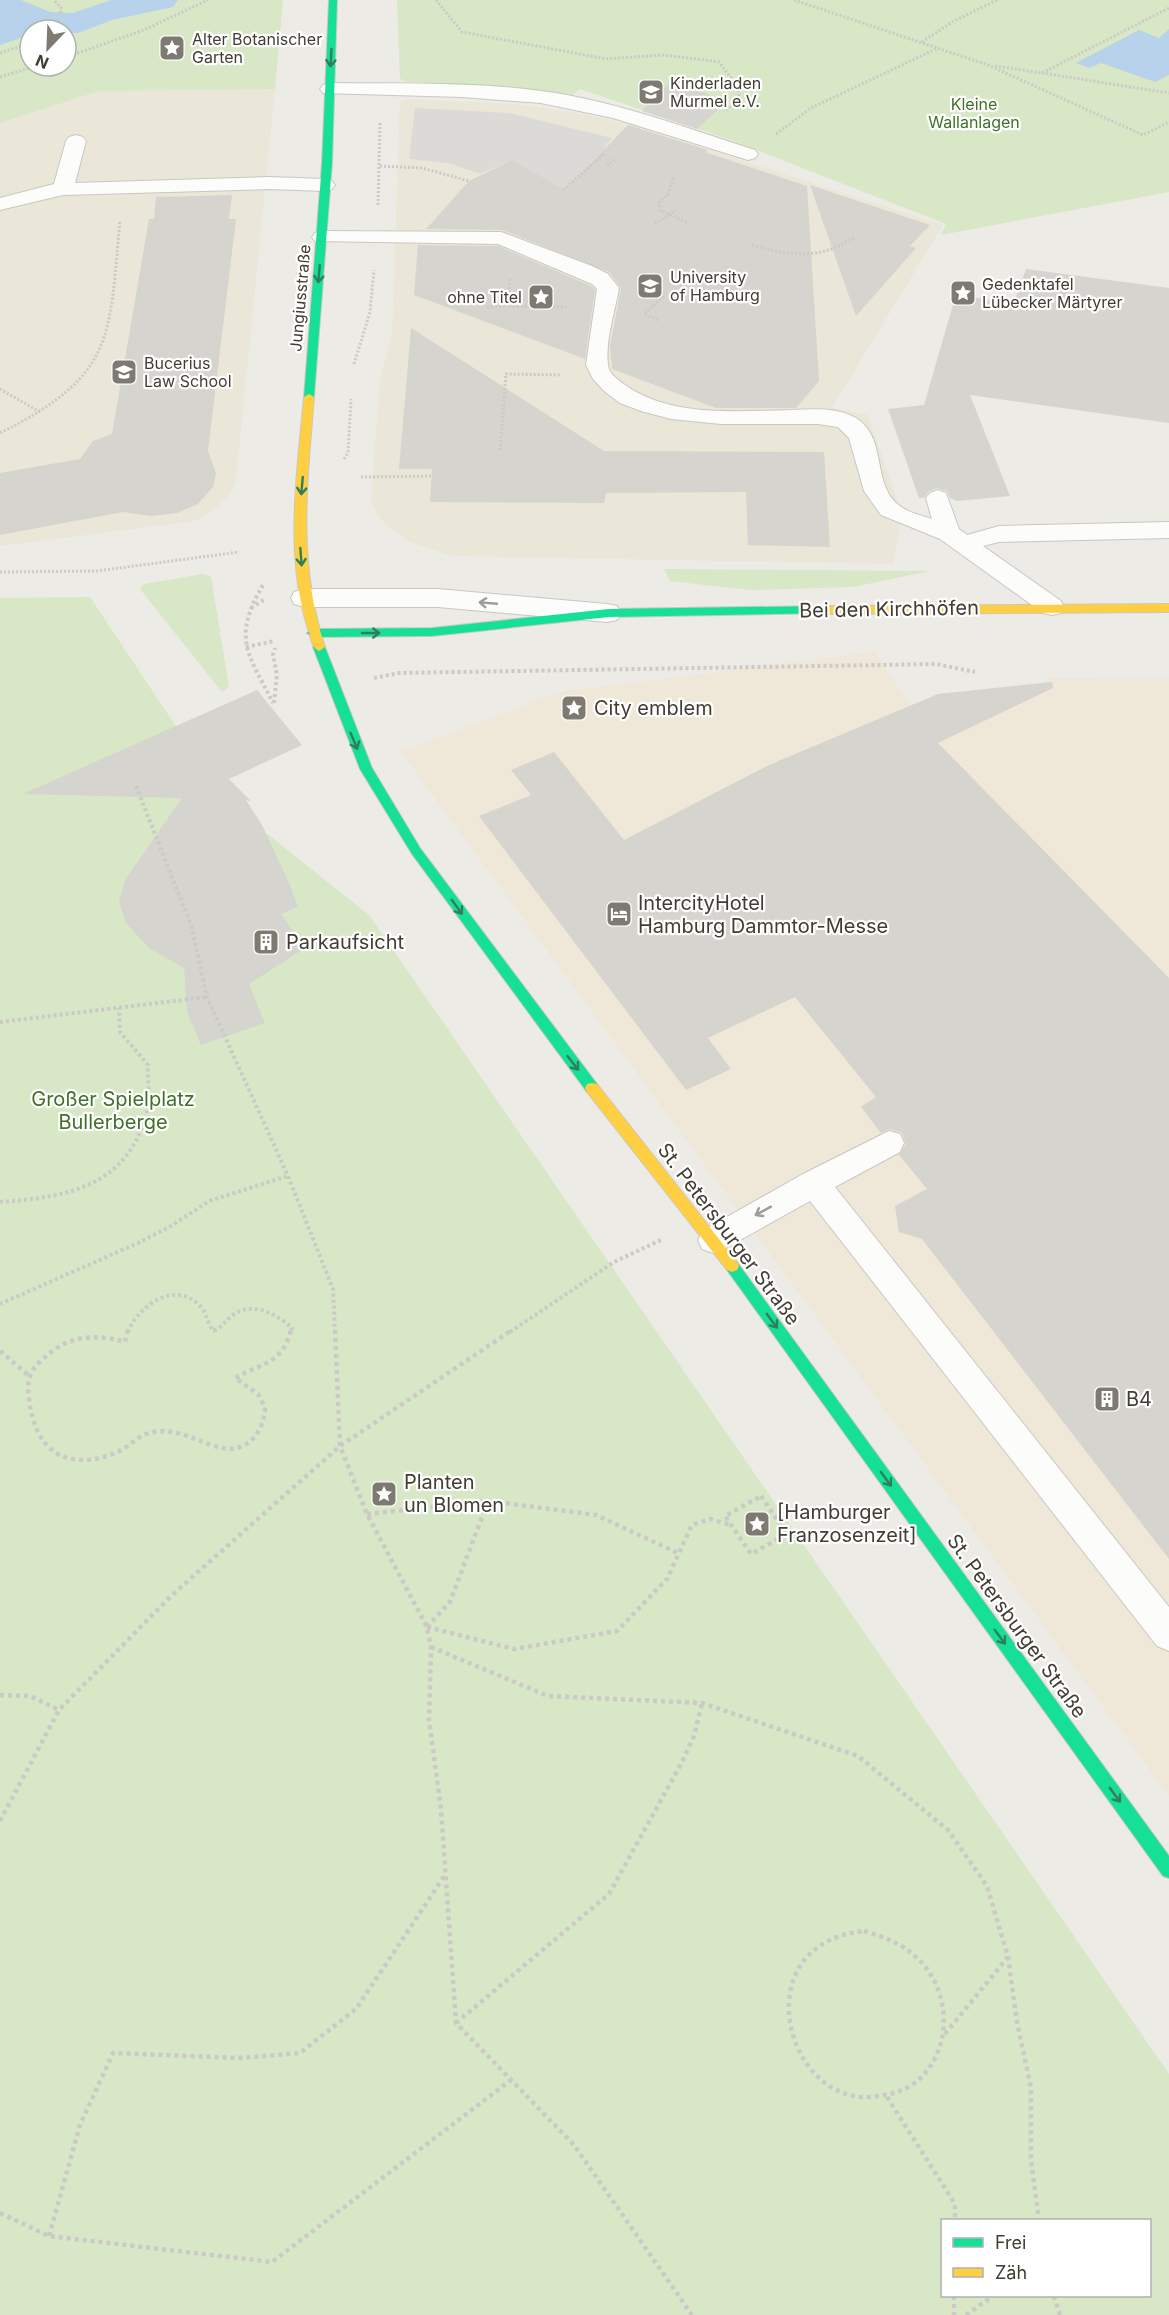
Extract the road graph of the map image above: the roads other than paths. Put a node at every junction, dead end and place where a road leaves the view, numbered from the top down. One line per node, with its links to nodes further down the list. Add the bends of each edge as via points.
1 (333, 0): 2 (street, Jungiusstraße, one-way to 2)
2 (330, 89): 4 (lane, via 541,97 623,115); 5 (street, Jungiusstraße)
3 (76, 141): 6 (lane)
4 (748, 154)
5 (325, 185): 6 (lane); 8 (street, Jungiusstraße)
6 (63, 189): 7 (lane)
7 (0, 204)
8 (322, 237): 11 (lane, via 501,238 584,271 608,288 597,363 601,376 620,394 667,410 730,418 826,417 848,423 858,433 879,498 888,510); 12 (street, Jungiusstraße, one-way to 12, via 300,516)
9 (938, 498): 11 (lane)
10 (1169, 530): 11 (lane, via 999,534)
11 (956, 539): 13 (lane)
12 (304, 598): 15 (street, Bei den Kirchhöfen, one-way to 12, via 438,598); 16 (street, St. Petersburger Straße)
13 (1053, 607): 14 (street, Bei den Kirchhöfen); 15 (street, Bei den Kirchhöfen)
14 (1169, 608)
15 (609, 613): 16 (street, Bei den Kirchhöfen, one-way to 15, via 432,632)
16 (313, 633): 19 (street, St. Petersburger Straße, one-way to 19, via 366,769 416,851 563,1051)
17 (890, 1143): 18 (lane)
18 (814, 1183): 19 (lane, one-way to 19); 20 (lane)
19 (706, 1231): 21 (street, St. Petersburger Straße, one-way to 21)
20 (1169, 1634)
21 (1169, 1870)

